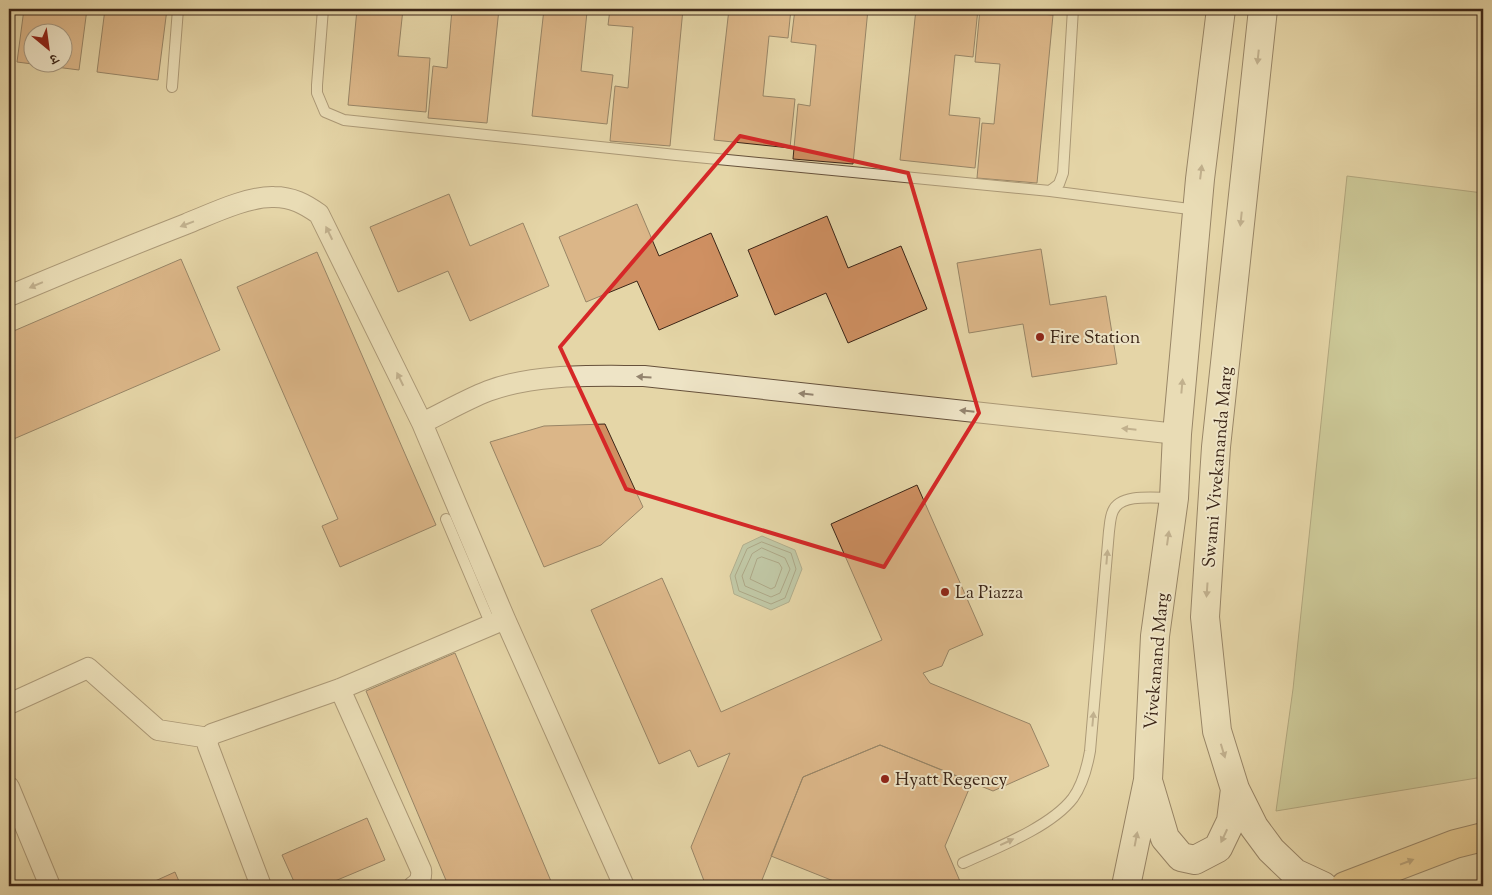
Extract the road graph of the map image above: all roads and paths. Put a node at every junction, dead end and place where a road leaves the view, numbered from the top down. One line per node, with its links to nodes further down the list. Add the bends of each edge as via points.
1 (178, 9): 6 (lane)
2 (324, 9): 7 (lane, via 317,93 325,112 344,120)
3 (1073, 9): 7 (lane, via 1062,173 1060,184)
4 (1221, 9): 8 (street, one-way to 4)
5 (1263, 9): 20 (street, Swami Vivekananda Marg, one-way to 20, via 1216,447 1205,617 1217,731)
6 (172, 87)
7 (1050, 191): 8 (lane)
8 (1198, 210): 11 (street, one-way to 8)
9 (9, 296): 10 (street, one-way to 9, via 319,214 290,198 272,196 236,204)
10 (422, 423): 11 (street, one-way to 10, via 644,376 536,380 488,391); 14 (street)
11 (1177, 434): 12 (street, Vivekanand Marg)
12 (1174, 498): 18 (street, Vivekanand Marg, one-way to 12, via 1155,636); 22 (lane, one-way to 12, via 1042,824 1072,799 1082,783 1090,751 1113,511 1123,502 1137,498)
13 (446, 519): 14 (lane)
14 (498, 622): 15 (street); 26 (street)
15 (340, 689): 17 (street, via 219,730); 25 (street, via 421,870 419,882)
16 (9, 704): 17 (street, via 88,668 158,730)
17 (209, 738): 24 (street, via 208,746)
18 (1148, 780): 20 (street, one-way to 18, via 1231,821 1218,848 1195,860 1180,857 1165,838); 27 (street, Vivekanand Marg, one-way to 18)
19 (9, 787): 23 (street)
20 (1234, 788): 28 (street, Swami Vivekananda Marg, via 1254,827 1271,850 1295,872)
21 (1483, 837): 29 (main road, one-way to 21, via 1455,844)
22 (963, 863)
23 (50, 886)
24 (261, 886)
25 (414, 886)
26 (624, 886)
27 (1126, 886)
28 (1322, 886)
29 (1345, 886)

